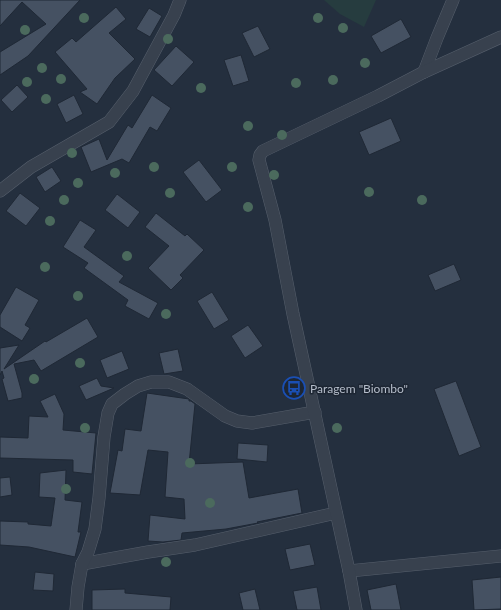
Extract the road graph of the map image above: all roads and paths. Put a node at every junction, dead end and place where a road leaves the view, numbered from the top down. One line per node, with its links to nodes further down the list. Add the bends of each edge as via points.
1 (180, 0): 5 (street, via 133,91 109,122 31,167)
2 (453, 0): 4 (street)
3 (501, 37): 4 (street)
4 (424, 72): 6 (street, via 260,154 259,160 275,220)
5 (0, 191)
6 (315, 412): 7 (street); 9 (street, via 252,423 225,416 187,389 168,382 151,382 125,394 112,404 108,413 95,529)
7 (336, 513): 9 (street, via 195,545); 10 (street)
8 (501, 556): 10 (street)
9 (82, 564): 11 (street)
10 (349, 571): 12 (street)
11 (76, 610)
12 (356, 610)

